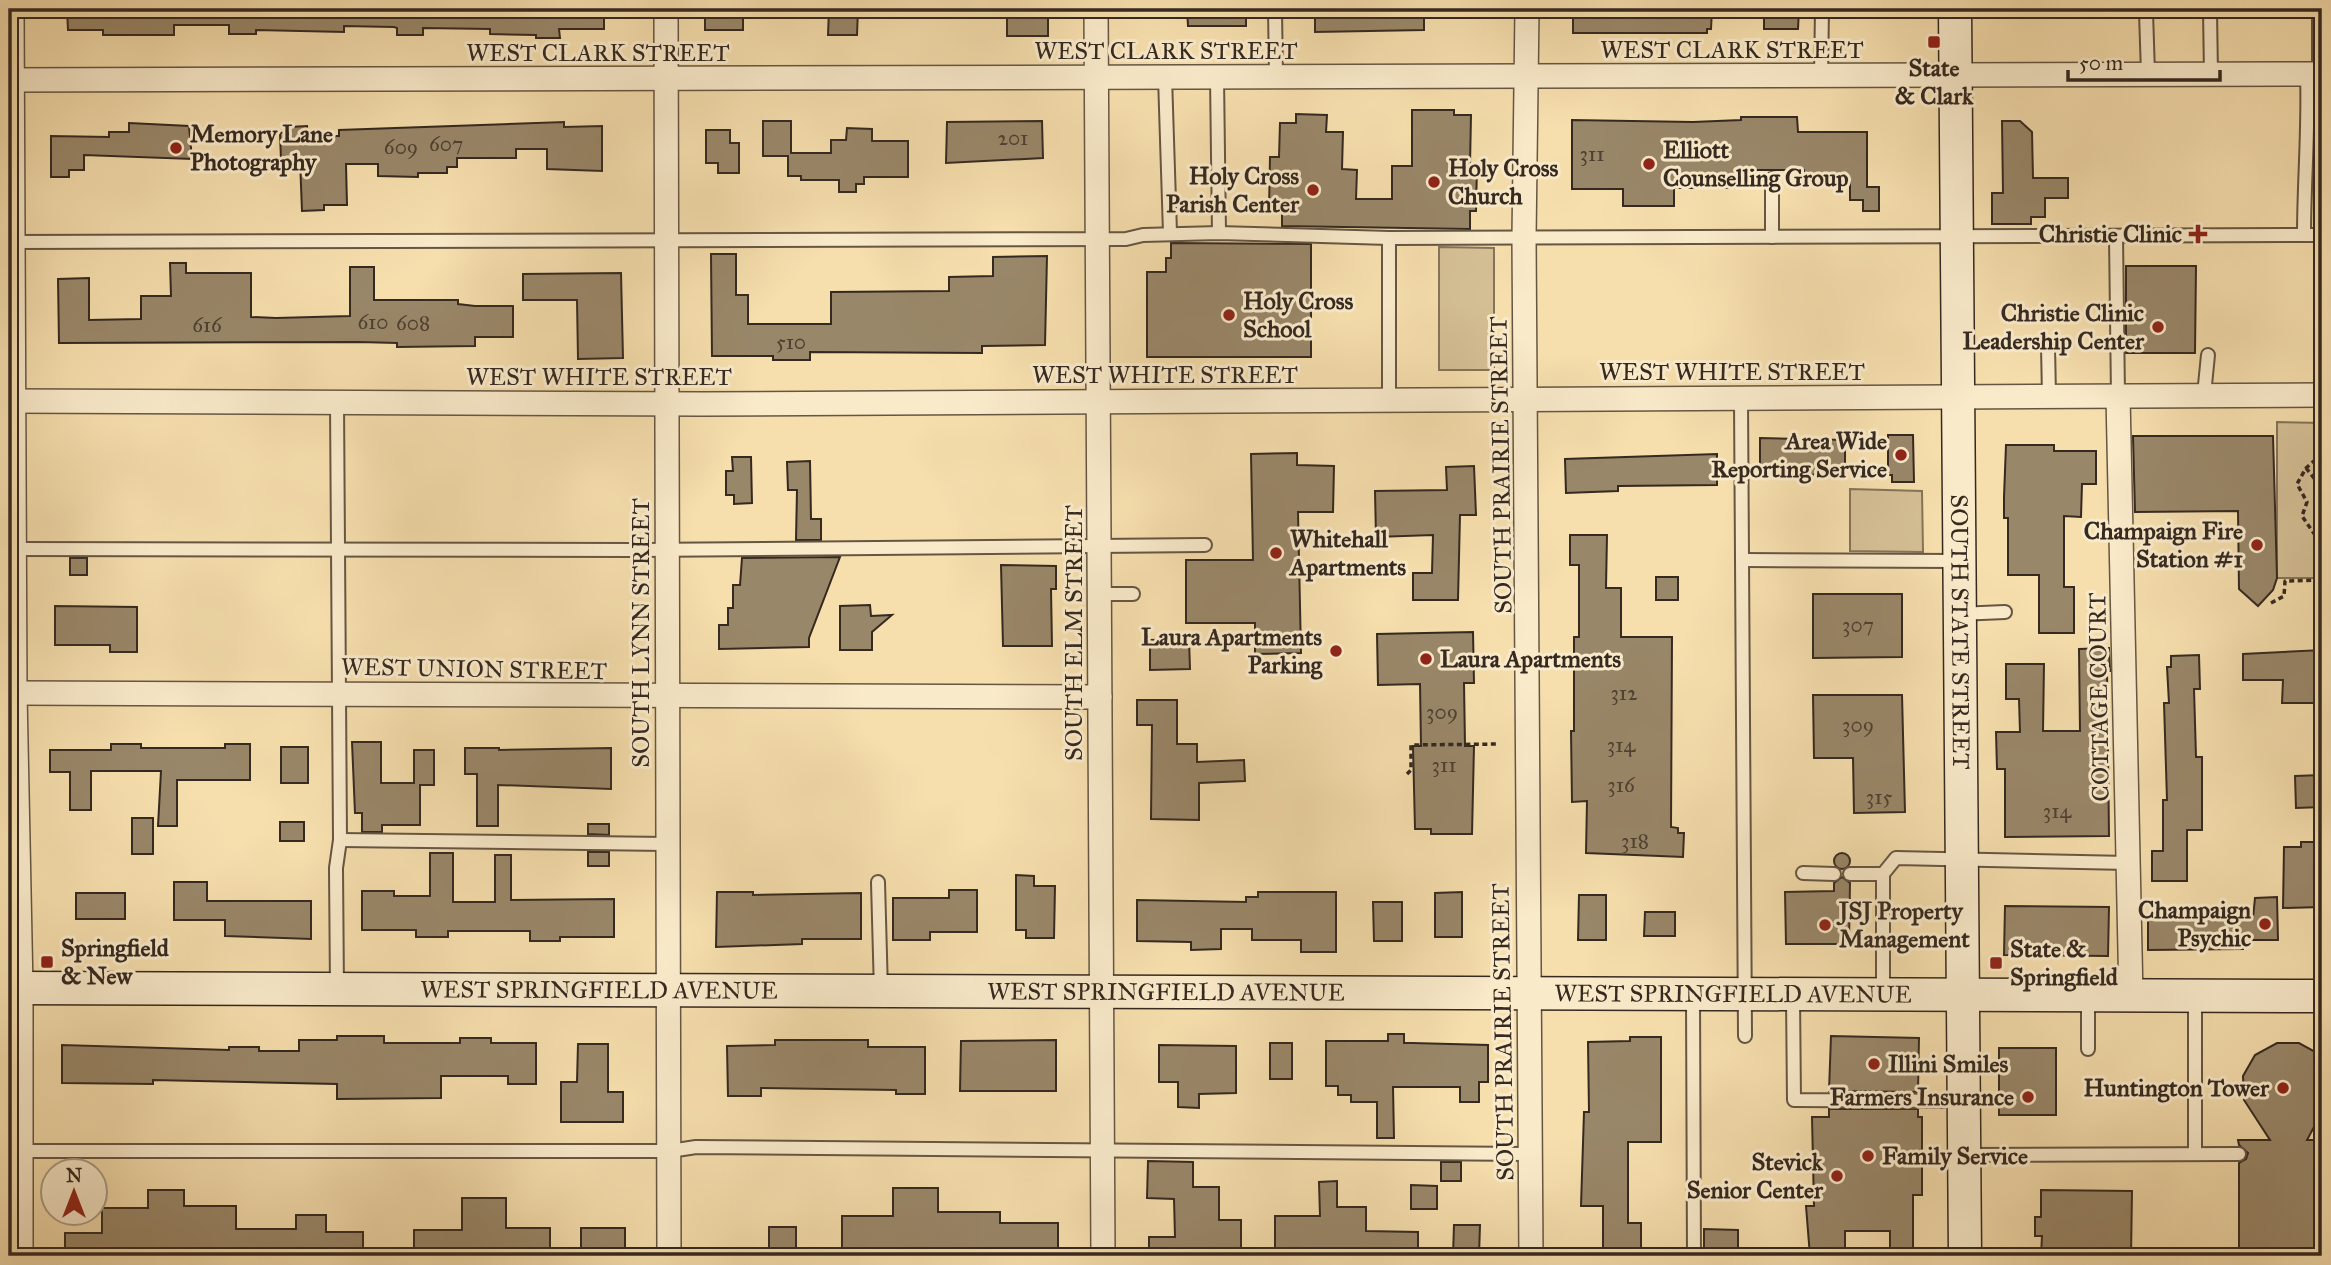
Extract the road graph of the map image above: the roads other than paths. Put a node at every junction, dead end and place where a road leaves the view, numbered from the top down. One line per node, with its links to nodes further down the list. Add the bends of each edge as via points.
1 (12, 9): 22 (street)
2 (666, 9): 21 (street, SOUTH LYNN STREET)
3 (1096, 9): 17 (street, SOUTH ELM STREET)
4 (1275, 9): 19 (lane)
5 (1527, 9): 20 (street, SOUTH PRAIRIE STREET)
6 (1822, 9): 15 (lane)
7 (1955, 9): 16 (main road, SOUTH STATE STREET)
8 (2210, 11): 12 (lane)
9 (2146, 12): 11 (lane)
10 (2319, 16): 13 (lane)
11 (2148, 74): 12 (street, WEST CLARK STREET); 16 (street, WEST CLARK STREET)
12 (2211, 74): 13 (street, WEST CLARK STREET)
13 (2316, 74): 26 (lane, via 2304,179)
14 (1165, 76): 17 (street, WEST CLARK STREET); 18 (street, WEST CLARK STREET); 24 (lane)
15 (1821, 76): 16 (street, WEST CLARK STREET); 20 (street, WEST CLARK STREET)
16 (1956, 76): 28 (main road, SOUTH STATE STREET)
17 (1097, 77): 21 (street, WEST CLARK STREET); 33 (street, SOUTH ELM STREET)
18 (1217, 77): 19 (street, WEST CLARK STREET); 25 (lane)
19 (1276, 77): 20 (street, WEST CLARK STREET)
20 (1527, 78): 30 (street, SOUTH PRAIRIE STREET)
21 (667, 79): 22 (street, WEST CLARK STREET); 34 (street, SOUTH LYNN STREET)
22 (11, 80): 35 (street)
23 (1772, 179): 31 (lane)
24 (1170, 233): 25 (lane); 33 (lane)
25 (1219, 233): 32 (lane)
26 (2304, 235): 27 (lane); 29 (lane)
27 (2322, 235)
28 (1955, 236): 29 (lane); 31 (lane); 41 (main road, SOUTH STATE STREET)
29 (2116, 236): 40 (lane)
30 (1524, 237): 31 (lane); 32 (lane); 44 (street, SOUTH PRAIRIE STREET)
31 (1772, 237)
32 (1389, 238): 45 (lane)
33 (1098, 239): 34 (lane); 48 (street, SOUTH ELM STREET)
34 (666, 241): 35 (lane); 49 (street, SOUTH LYNN STREET)
35 (12, 242): 46 (street)
36 (2048, 346): 42 (lane)
37 (2208, 355): 38 (lane)
38 (2204, 395): 39 (street, WEST WHITE STREET); 40 (street, WEST WHITE STREET)
39 (2322, 395)
40 (2118, 396): 42 (street, WEST WHITE STREET); 69 (street, COTTAGE COURT)
41 (1956, 397): 42 (street, WEST WHITE STREET); 43 (street, WEST WHITE STREET); 56 (main road, SOUTH STATE STREET)
42 (2049, 397)
43 (1741, 398): 44 (street, WEST WHITE STREET); 55 (lane)
44 (1527, 399): 45 (street, WEST WHITE STREET); 80 (street, SOUTH PRAIRIE STREET)
45 (1389, 400): 48 (street, WEST WHITE STREET)
46 (11, 401): 47 (street, WEST WHITE STREET); 52 (street)
47 (337, 402): 49 (street, WEST WHITE STREET); 53 (lane)
48 (1099, 402): 49 (street, WEST WHITE STREET); 51 (street, SOUTH ELM STREET)
49 (667, 404): 54 (street, SOUTH LYNN STREET)
50 (1205, 545): 51 (lane)
51 (1100, 547): 54 (lane); 57 (street, SOUTH ELM STREET)
52 (14, 549): 53 (lane); 61 (street)
53 (340, 549): 54 (lane); 62 (lane)
54 (668, 550): 63 (street, SOUTH LYNN STREET)
55 (1744, 559): 56 (lane); 82 (lane)
56 (1958, 561): 60 (main road, SOUTH STATE STREET)
57 (1100, 594): 58 (lane); 64 (street, SOUTH ELM STREET)
58 (1133, 594)
59 (2005, 612): 60 (lane)
60 (1958, 614): 68 (main road, SOUTH STATE STREET)
61 (15, 693): 62 (street, WEST UNION STREET); 65 (street)
62 (338, 694): 63 (street, WEST UNION STREET); 66 (lane)
63 (668, 697): 64 (street, WEST UNION STREET); 67 (street, SOUTH LYNN STREET)
64 (1100, 697): 79 (street, SOUTH ELM STREET)
65 (13, 829): 75 (street)
66 (340, 840): 67 (lane); 76 (lane)
67 (667, 844): 77 (street, SOUTH LYNN STREET)
68 (1960, 859): 69 (lane); 73 (lane, via 1896,858); 85 (main road, SOUTH STATE STREET)
69 (2128, 863): 88 (street, COTTAGE COURT)
70 (1803, 873): 71 (lane)
71 (1834, 874)
72 (1850, 874): 73 (lane)
73 (1882, 874): 84 (lane)
74 (878, 882): 78 (lane)
75 (15, 988): 76 (main road, WEST SPRINGFIELD AVENUE); 93 (street)
76 (337, 990): 77 (main road, WEST SPRINGFIELD AVENUE)
77 (671, 992): 78 (main road, WEST SPRINGFIELD AVENUE); 95 (street, SOUTH LYNN STREET)
78 (881, 992): 79 (main road, WEST SPRINGFIELD AVENUE)
79 (1103, 992): 80 (main road, WEST SPRINGFIELD AVENUE); 94 (street, SOUTH ELM STREET)
80 (1528, 994): 81 (main road, WEST SPRINGFIELD AVENUE); 97 (street, SOUTH PRAIRIE STREET)
81 (1693, 994): 82 (main road, WEST SPRINGFIELD AVENUE); 104 (lane)
82 (1744, 994): 83 (main road, WEST SPRINGFIELD AVENUE); 90 (lane)
83 (1793, 994): 84 (main road, WEST SPRINGFIELD AVENUE); 92 (lane, via 1794,1100)
84 (1882, 994): 85 (main road, WEST SPRINGFIELD AVENUE)
85 (1961, 995): 86 (main road, WEST SPRINGFIELD AVENUE); 92 (main road, SOUTH STATE STREET)
86 (2088, 996): 88 (main road, WEST SPRINGFIELD AVENUE); 91 (lane)
87 (2322, 996): 89 (main road, WEST SPRINGFIELD AVENUE)
88 (2130, 997): 89 (main road, WEST SPRINGFIELD AVENUE)
89 (2195, 997): 96 (lane)
90 (1745, 1036)
91 (2088, 1049)
92 (1963, 1101): 99 (main road, SOUTH STATE STREET)
93 (15, 1150): 95 (lane); 100 (street)
94 (1103, 1150): 95 (lane, via 696,1147); 97 (lane); 102 (street, SOUTH ELM STREET)
95 (670, 1151): 101 (street, SOUTH LYNN STREET)
96 (2195, 1153): 98 (lane); 99 (lane)
97 (1530, 1154): 103 (street, SOUTH PRAIRIE STREET)
98 (2239, 1154)
99 (1964, 1155): 105 (main road, SOUTH STATE STREET)
100 (21, 1256)
101 (669, 1256)
102 (1103, 1256)
103 (1531, 1256)
104 (1694, 1256)
105 (1965, 1256)

